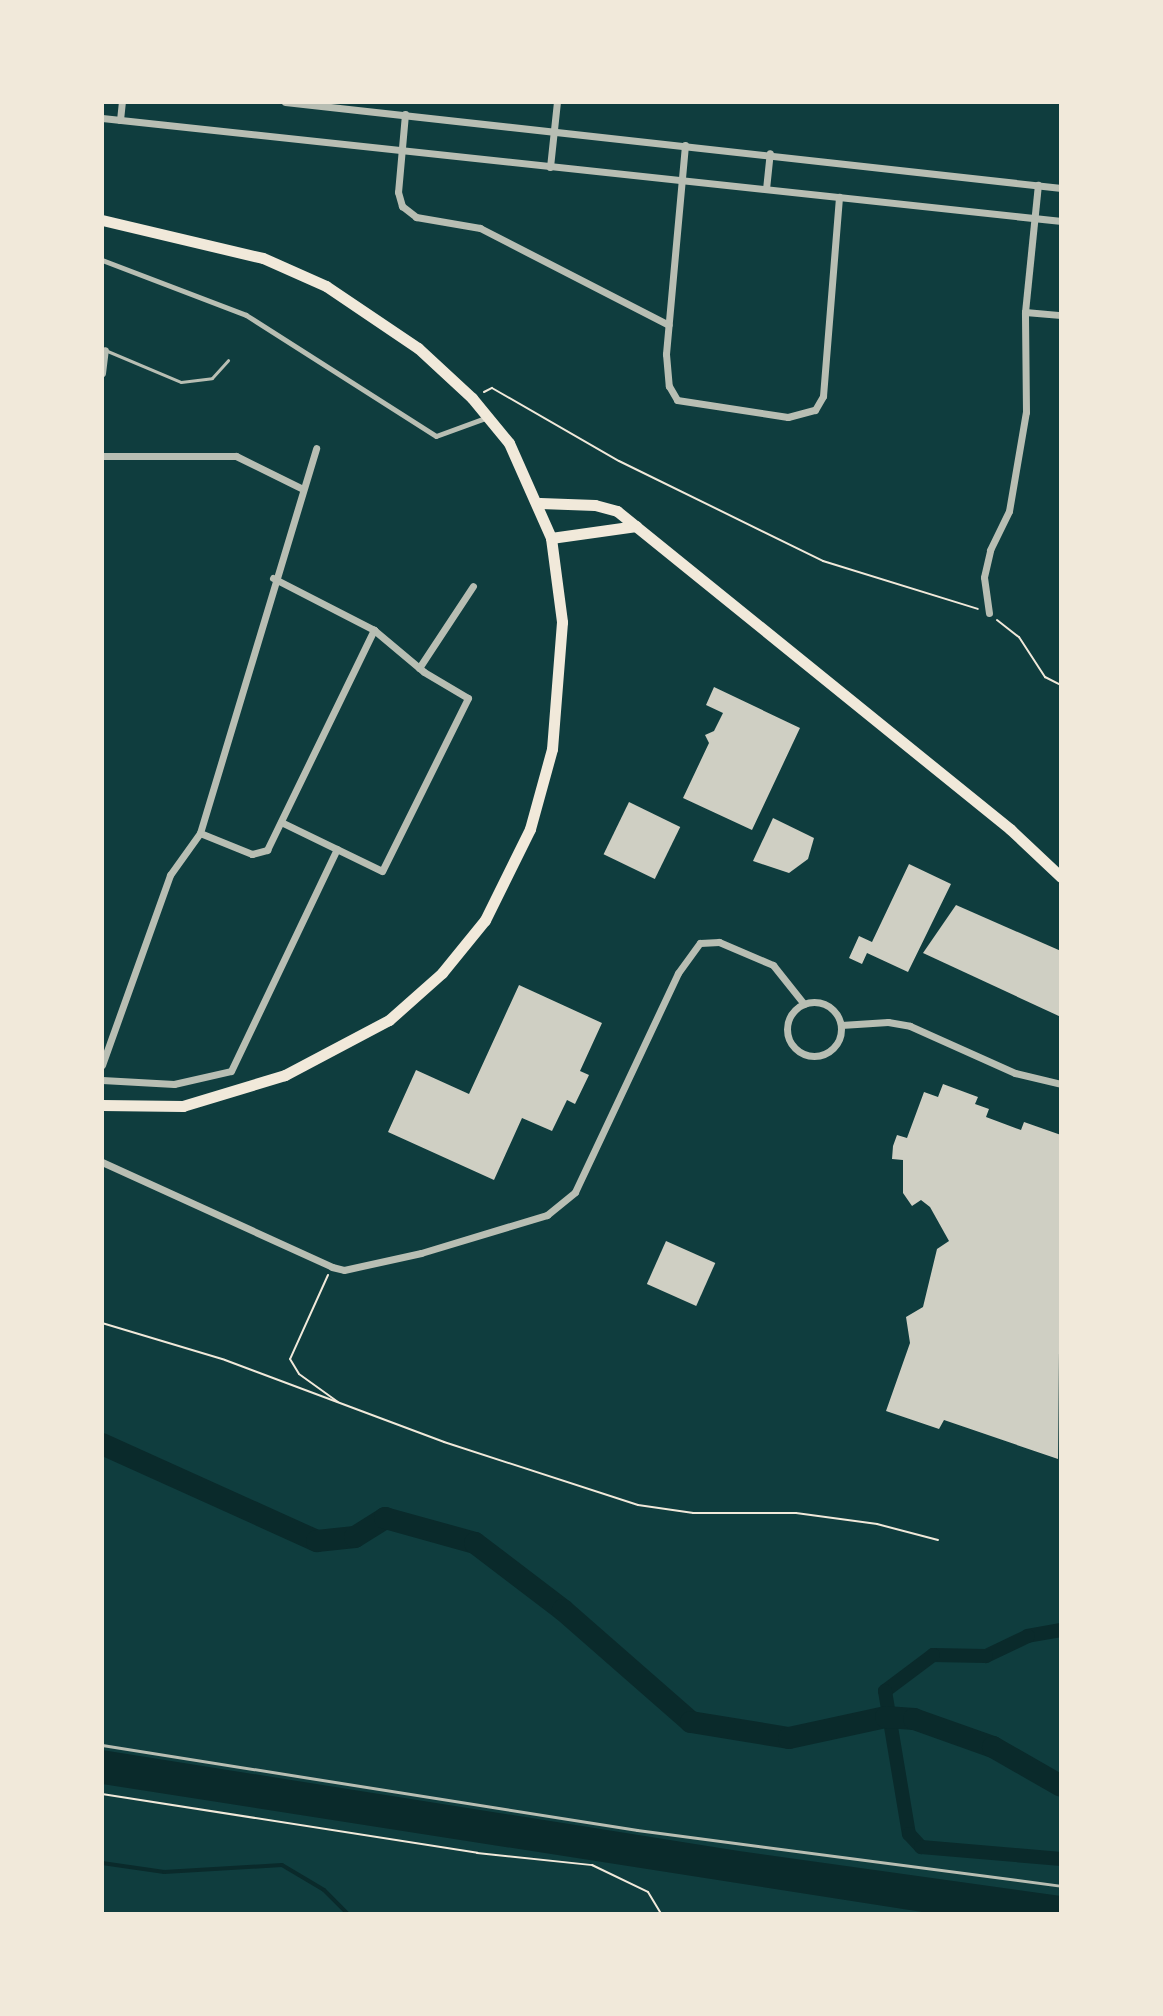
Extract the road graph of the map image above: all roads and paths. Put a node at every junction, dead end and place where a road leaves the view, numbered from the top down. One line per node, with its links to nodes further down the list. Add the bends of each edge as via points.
1 (122, 102): 6 (street)
2 (285, 102): 4 (street)
3 (557, 102): 7 (street)
4 (405, 114): 7 (street); 9 (street)
5 (102, 118): 6 (street)
6 (120, 120): 9 (street)
7 (554, 130): 8 (street); 11 (street)
8 (685, 145): 10 (street); 12 (street)
9 (402, 148): 11 (street); 23 (street, via 398,192 402,206 416,217 480,228)
10 (770, 153): 13 (street); 15 (street)
11 (550, 167): 12 (street)
12 (683, 180): 15 (street); 23 (street)
13 (1038, 185): 14 (street); 17 (street)
14 (1061, 188)
15 (766, 189): 16 (street)
16 (839, 197): 17 (street); 23 (street, via 823,396 815,410 788,417 677,400 669,386)
17 (1034, 218): 19 (street); 21 (street)
18 (102, 220): 27 (main road, via 230,248 296,271 390,326)
19 (1061, 221)
20 (102, 260): 28 (street, via 246,315 436,436)
21 (1025, 312): 22 (street); 37 (street, via 1026,412 1009,511 984,577)
22 (1061, 315)
23 (669, 325)
24 (105, 350): 25 (lane, via 181,382 212,378); 26 (street)
25 (228, 360)
26 (102, 373)
27 (472, 398): 28 (main road); 37 (path, via 492,388 567,434 823,561)
28 (489, 416): 32 (main road)
29 (316, 448): 31 (street)
30 (102, 456): 31 (street, via 236,456)
31 (301, 488): 35 (street)
32 (540, 503): 33 (main road, via 595,505 617,511); 34 (main road)
33 (637, 526): 34 (main road, via 593,528); 44 (main road, via 1010,829)
34 (551, 538): 50 (main road, via 562,622 552,749 516,863 465,947 389,1020 326,1057 246,1090 183,1106)
35 (273, 578): 38 (street); 42 (street)
36 (473, 586): 39 (street)
37 (989, 613): 40 (path, via 1019,637 1045,677)
38 (374, 630): 39 (street); 41 (street)
39 (419, 668): 43 (street, via 468,698 382,871)
40 (1061, 685)
41 (281, 822): 42 (street, via 267,850 252,854); 43 (street)
42 (200, 833): 47 (street, via 170,875)
43 (337, 849): 48 (street, via 231,1071 174,1084)
44 (1061, 877)
45 (804, 1004): 46 (street, via 829,1006); 46 (street, via 787,1028 800,1053 817,1056 832,1049); 52 (street, via 773,965 719,942 700,943 678,973 575,1192 547,1215 421,1253 344,1270)
46 (841, 1025): 49 (street, via 910,1026 1002,1068)
47 (102, 1065)
48 (102, 1080)
49 (1061, 1084)
50 (102, 1105)
51 (102, 1162): 52 (street)
52 (332, 1267): 54 (path, via 290,1359 299,1374)
53 (102, 1323): 54 (path, via 225,1360)
54 (340, 1403): 55 (path, via 638,1505 693,1513 796,1513 877,1524)
55 (938, 1540)
56 (102, 1745): 58 (lane, via 637,1830)
57 (102, 1794): 59 (path, via 477,1853 592,1865 648,1892)
58 (1061, 1886)
59 (661, 1914)

